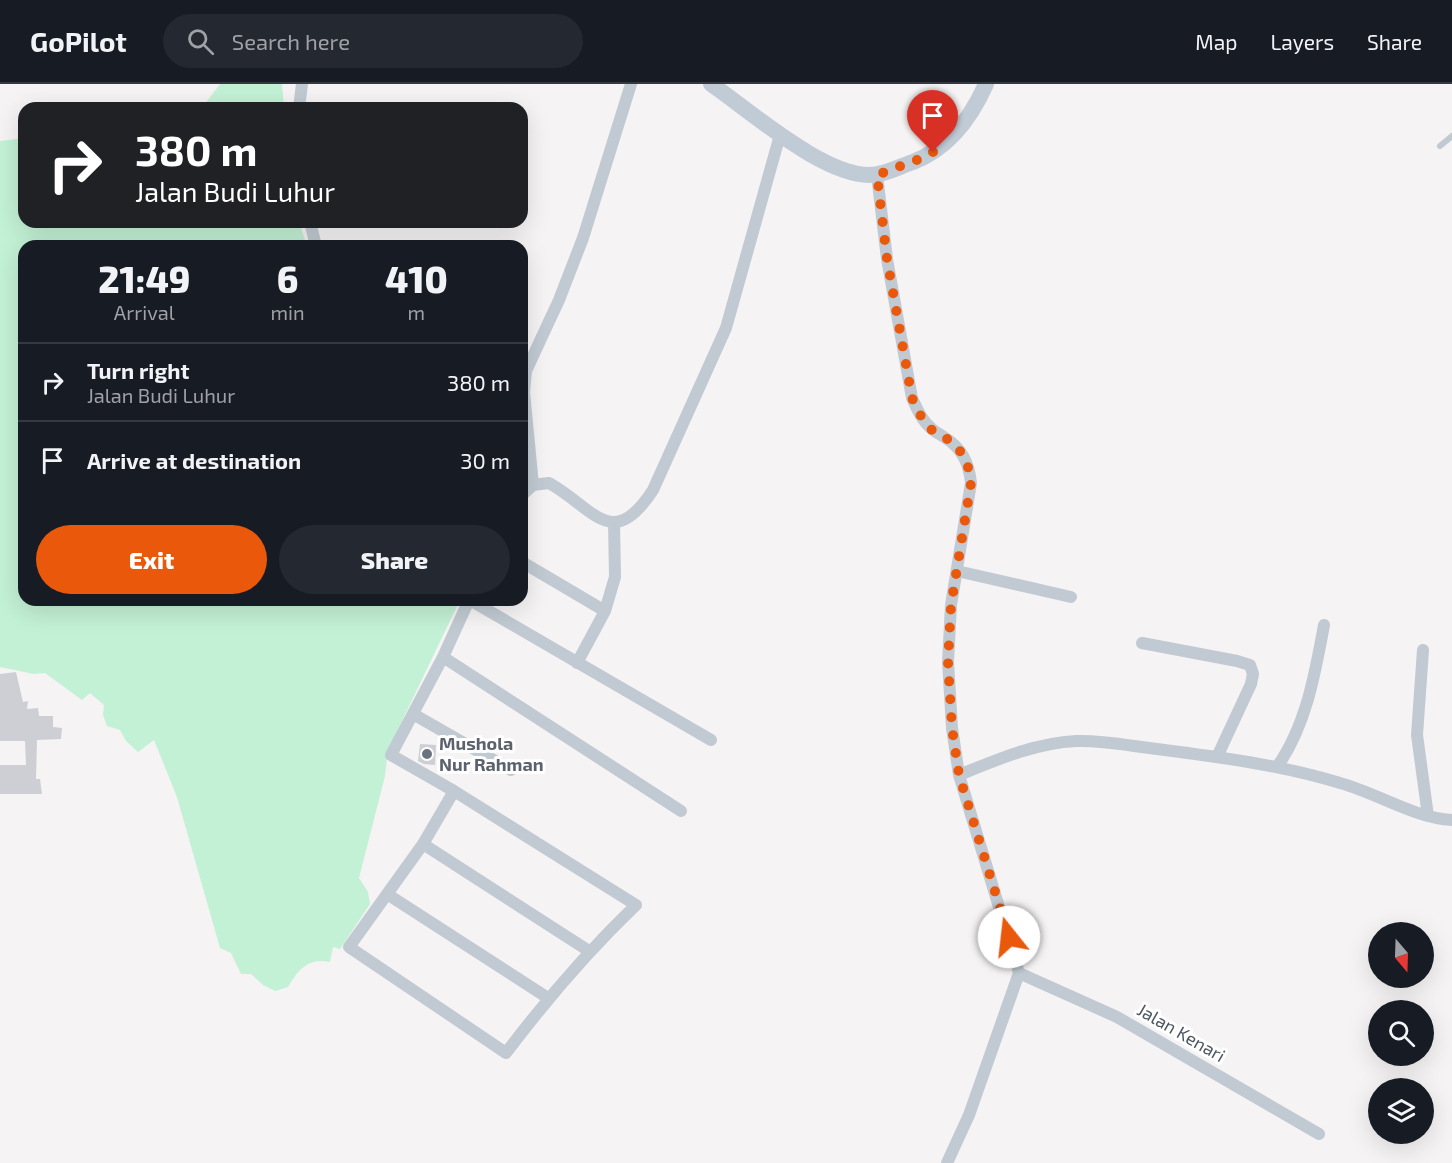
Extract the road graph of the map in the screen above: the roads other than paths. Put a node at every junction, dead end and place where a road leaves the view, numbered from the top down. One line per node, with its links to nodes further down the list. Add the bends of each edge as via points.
1 (302, 84): 5 (street)
2 (631, 84): 10 (street, via 583,238)
3 (711, 84): 6 (main road)
4 (986, 84): 9 (main road, via 961,128 943,145 922,158)
5 (300, 102)
6 (780, 135): 9 (main road, via 852,173); 14 (street, via 726,328 653,490 632,518)
7 (1452, 136): 8 (lane)
8 (1440, 146)
9 (877, 175): 16 (street, via 887,259 912,398 919,414 967,460 970,470)
10 (528, 367)
11 (528, 433): 12 (street)
12 (533, 485): 13 (street); 14 (street, via 549,483 592,514)
13 (528, 490)
14 (614, 523): 20 (street, via 615,577)
15 (528, 566): 20 (street)
16 (957, 571): 17 (street); 31 (street, via 948,662)
17 (1071, 597)
18 (466, 606): 24 (street)
19 (479, 606): 25 (street)
20 (605, 611): 25 (street)
21 (1324, 625): 29 (street, via 1298,729)
22 (1142, 643): 28 (street, via 1250,665 1251,684)
23 (1423, 650): 34 (street, via 1417,735)
24 (443, 657): 26 (street); 33 (street)
25 (577, 663): 27 (street)
26 (414, 714): 30 (street); 32 (street, via 392,755)
27 (711, 740)
28 (1217, 757): 29 (street); 31 (street, via 1077,741 1028,749)
29 (1277, 767): 34 (street, via 1365,790)
30 (511, 770)
31 (959, 775): 39 (street)
32 (454, 791): 36 (street); 38 (street, via 636,905)
33 (681, 811)
34 (1428, 816): 35 (street)
35 (1452, 820)
36 (423, 844): 37 (street); 38 (street)
37 (387, 894): 40 (street); 40 (street, via 349,947 506,1053)
38 (589, 951): 40 (street)
39 (1019, 973): 41 (street, Jalan Kenari, via 1118,1017); 42 (street, via 969,1115)
40 (548, 998)
41 (1319, 1134)
42 (947, 1163)

